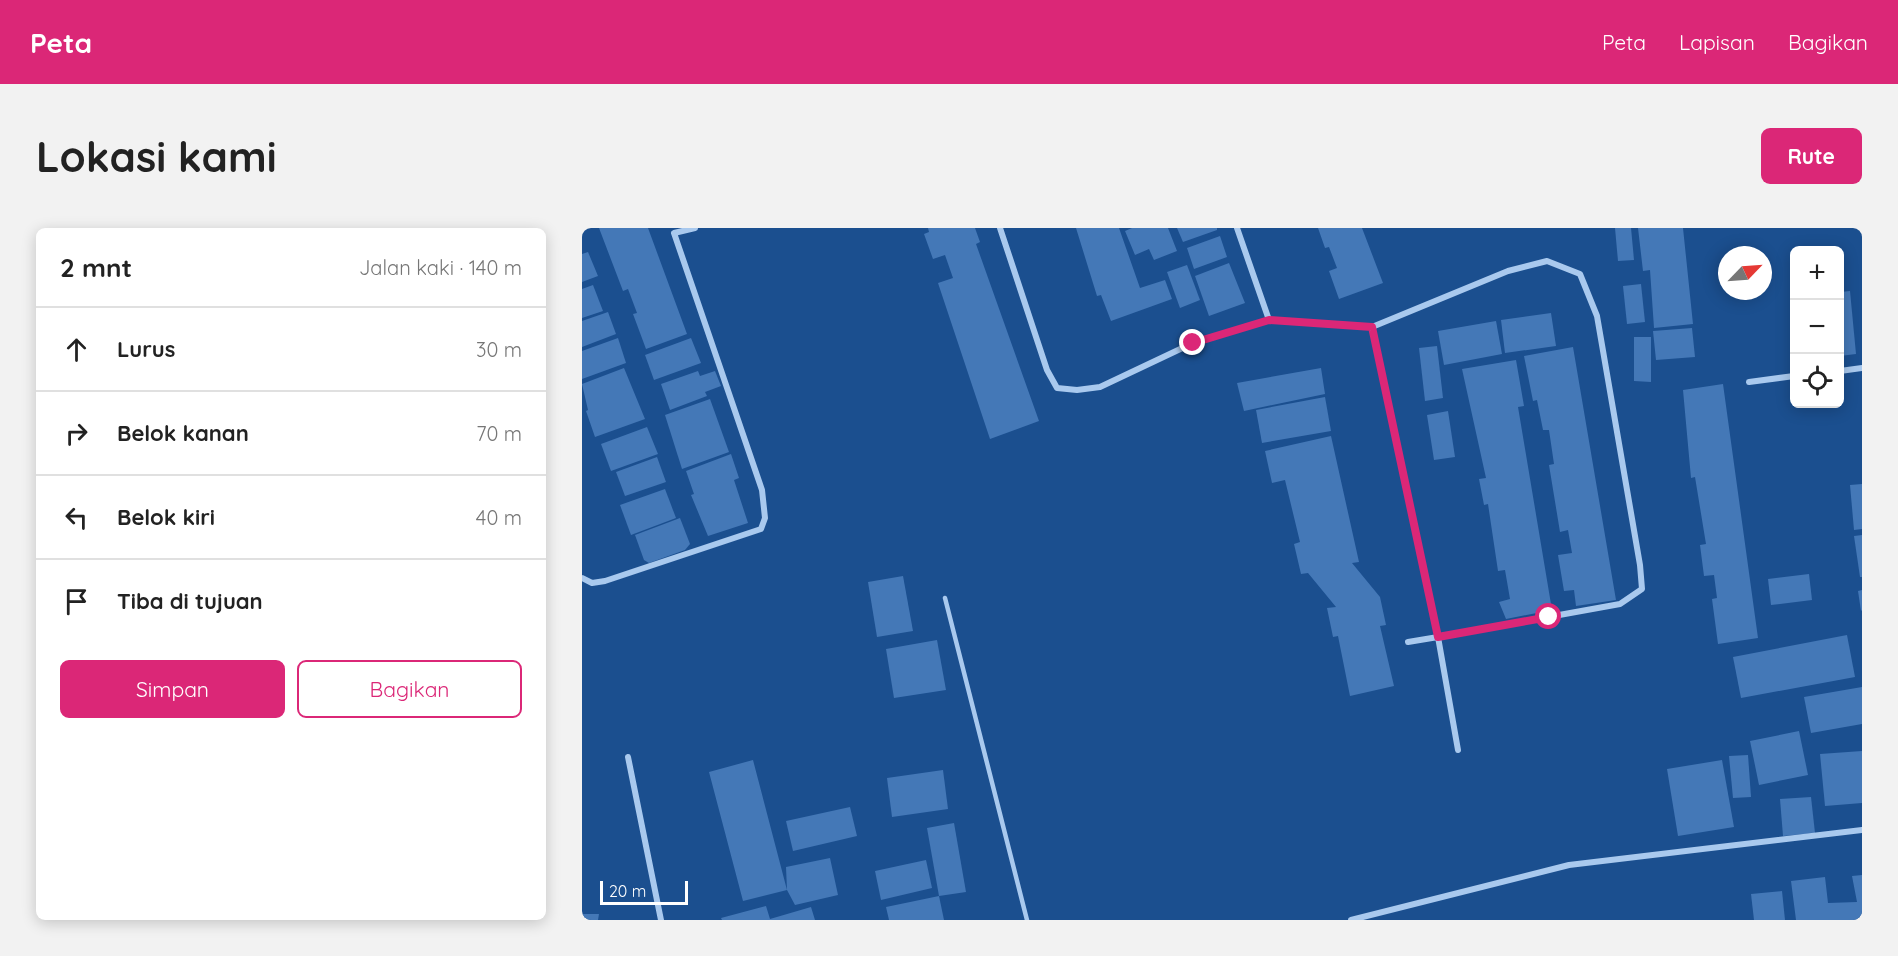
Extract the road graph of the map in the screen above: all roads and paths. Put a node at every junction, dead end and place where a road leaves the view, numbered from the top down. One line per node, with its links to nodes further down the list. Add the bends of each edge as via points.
1 (695, 228): 4 (street)
2 (1000, 228): 5 (street, via 1047,370 1057,388 1100,387 1193,343)
3 (1237, 228): 5 (street)
4 (674, 231): 11 (street, via 762,490 765,518 760,529 605,581 592,583)
5 (1269, 320): 6 (street)
6 (1372, 327): 13 (street); 13 (street, via 1508,271 1547,261 1580,274 1597,316 1642,589 1620,604)
7 (1862, 368): 8 (street)
8 (1844, 370)
9 (1790, 377): 10 (street)
10 (1749, 382)
11 (582, 578)
12 (945, 598): 19 (lane)
13 (1438, 637): 14 (street); 15 (street)
14 (1408, 642)
15 (1458, 750)
16 (628, 757): 18 (street)
17 (1862, 830): 20 (street, via 1569,865)
18 (661, 920)
19 (1027, 920)
20 (1351, 920)

